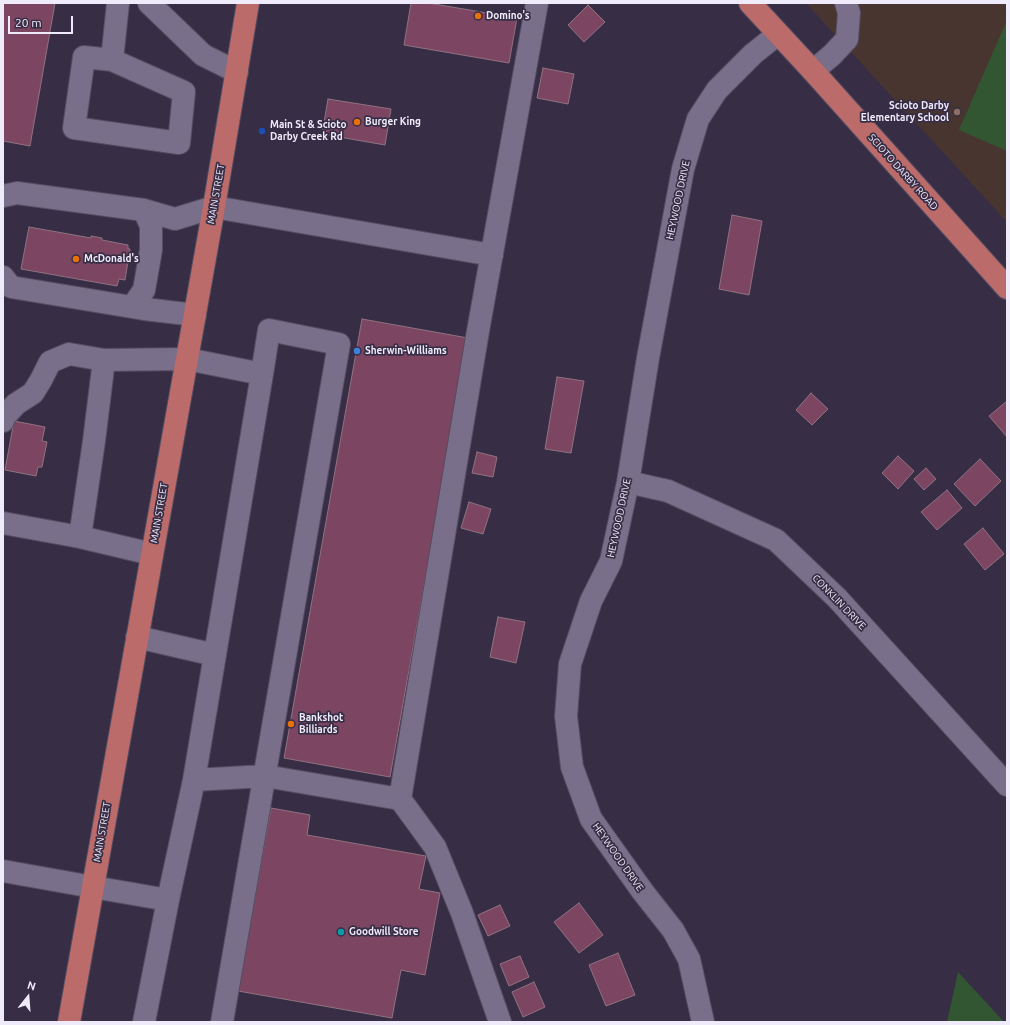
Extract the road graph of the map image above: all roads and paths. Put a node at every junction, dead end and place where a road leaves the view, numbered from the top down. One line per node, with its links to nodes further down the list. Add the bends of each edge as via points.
1 (118, 3): 8 (street)
2 (149, 3): 10 (street, via 203,55)
3 (248, 3): 10 (main road, MAIN STREET)
4 (537, 3): 14 (street)
5 (750, 3): 7 (main road, SCIOTO DARBY ROAD)
6 (846, 3): 9 (street, via 849,12 847,39)
7 (778, 34): 9 (main road, SCIOTO DARBY ROAD); 23 (street, HEYWOOD DRIVE, via 753,54 717,90 698,119 682,177)
8 (112, 60): 8 (street, via 84,57 74,128 179,144 184,92)
9 (813, 71): 16 (main road, SCIOTO DARBY ROAD)
10 (236, 72): 12 (main road, MAIN STREET)
11 (3, 196): 13 (street, via 17,193)
12 (214, 207): 13 (street, via 175,218); 14 (street); 18 (main road, MAIN STREET)
13 (144, 210): 17 (street, via 151,226 152,250 144,290)
14 (492, 255): 32 (street)
15 (3, 277): 17 (street, via 11,287)
16 (1007, 288)
17 (132, 307): 18 (street)
18 (195, 315): 19 (main road, MAIN STREET)
19 (187, 359): 20 (street); 21 (street); 26 (main road, MAIN STREET)
20 (104, 360): 22 (street, via 69,354 50,362 33,393 16,404); 25 (street)
21 (262, 374): 28 (street); 29 (street, via 269,330 339,344)
22 (3, 421)
23 (628, 482): 31 (street, CONKLIN DRIVE, via 668,491 776,540 836,598); 40 (street, HEYWOOD DRIVE, via 610,561 591,601 570,664 566,716 572,767 591,819 642,892 673,930 689,959)
24 (3, 523): 25 (street)
25 (80, 536): 26 (street)
26 (152, 554): 27 (main road, MAIN STREET)
27 (137, 637): 28 (street); 34 (main road, MAIN STREET)
28 (215, 655): 30 (street)
29 (265, 776): 30 (street); 32 (street); 38 (street)
30 (194, 780): 35 (street)
31 (1007, 785)
32 (400, 799): 39 (street, via 436,847)
33 (3, 871): 34 (street)
34 (93, 887): 35 (street); 36 (main road, MAIN STREET)
35 (168, 900): 37 (street)
36 (69, 1022)
37 (144, 1022)
38 (222, 1022)
39 (500, 1022)
40 (703, 1022)

